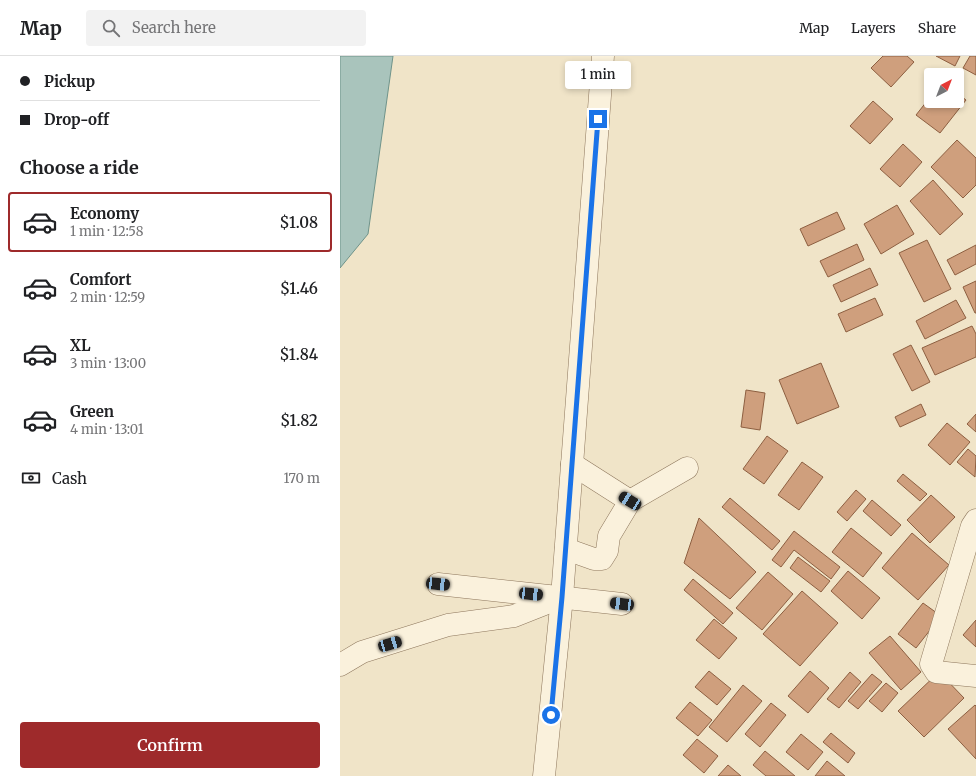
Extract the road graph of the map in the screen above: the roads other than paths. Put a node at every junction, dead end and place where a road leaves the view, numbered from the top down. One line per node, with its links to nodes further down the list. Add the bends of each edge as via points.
1 (603, 56): 2 (street)
2 (572, 464): 4 (street); 6 (street)
3 (687, 468): 4 (street)
4 (630, 501): 6 (street, via 609,536 607,551 602,559 594,559)
5 (976, 520): 11 (street, via 972,526 931,664 936,672)
6 (566, 549): 8 (street)
7 (438, 584): 8 (street)
8 (562, 597): 9 (street); 10 (street, via 514,616 448,625 362,652); 12 (street)
9 (622, 604)
10 (340, 665)
11 (976, 676)
12 (544, 776)

